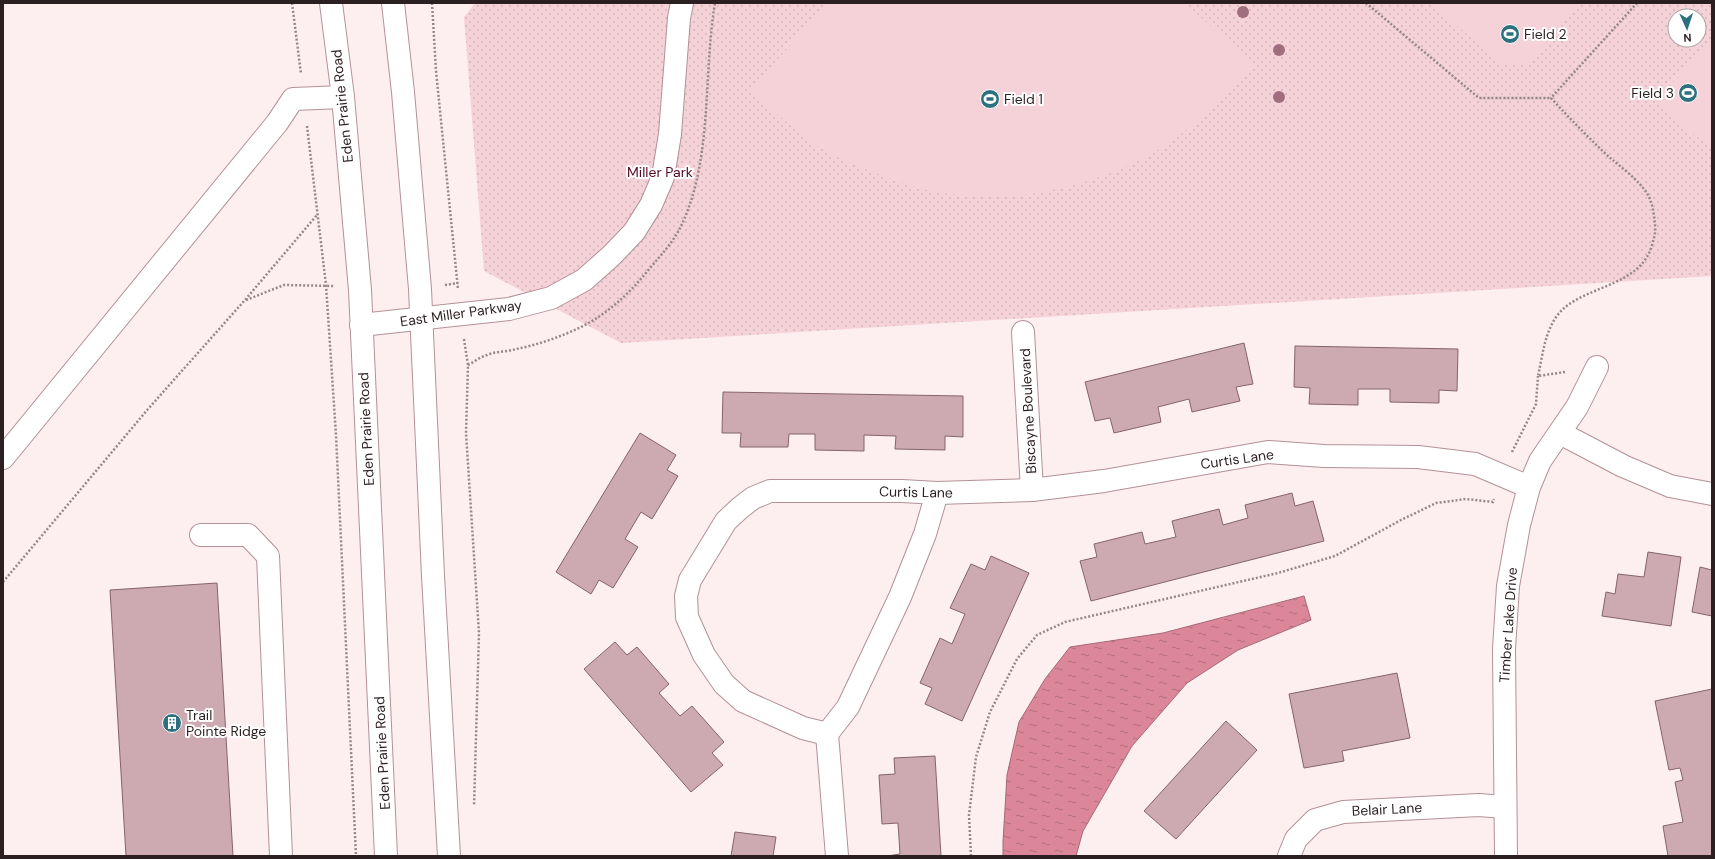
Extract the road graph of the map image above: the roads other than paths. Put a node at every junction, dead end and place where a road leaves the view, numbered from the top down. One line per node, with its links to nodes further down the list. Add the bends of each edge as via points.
1 (331, 3): 4 (street, Eden Prairie Road)
2 (393, 3): 5 (street)
3 (682, 3): 5 (street, East Miller Parkway, via 670,134 663,177 651,205 634,232 584,280 551,298 509,309)
4 (343, 97): 6 (street, Eden Prairie Road); 10 (street, via 293,99 277,123)
5 (421, 320): 6 (street, East Miller Parkway); 20 (street)
6 (361, 325): 19 (street, Eden Prairie Road)
7 (1023, 332): 12 (street, Biscayne Boulevard)
8 (1597, 367): 9 (street, Timber Lake Drive, via 1577,407)
9 (1560, 433): 11 (street, Timber Lake Drive, via 1540,461); 14 (street, via 1623,466 1664,483)
10 (3, 458)
11 (1529, 487): 12 (street, Curtis Lane, via 1476,464 1418,457 1324,456 1268,452 1104,481); 17 (street, Timber Lake Drive, via 1508,586 1504,649)
12 (1032, 490): 13 (street, Curtis Lane)
13 (937, 493): 16 (street, via 925,534 900,597 848,707); 16 (street, Curtis Lane, via 770,492 753,498 726,521 690,580 686,596 687,617 704,655 724,684 743,702 802,728)
14 (1712, 494)
15 (201, 535): 18 (street, via 248,535 268,556)
16 (827, 734): 21 (street)
17 (1504, 807): 22 (street, Belair Lane, via 1478,805 1343,812 1315,820 1296,839); 23 (street, Timber Lake Drive)
18 (280, 856)
19 (386, 856)
20 (450, 856)
21 (837, 856)
22 (1289, 856)
23 (1506, 856)

